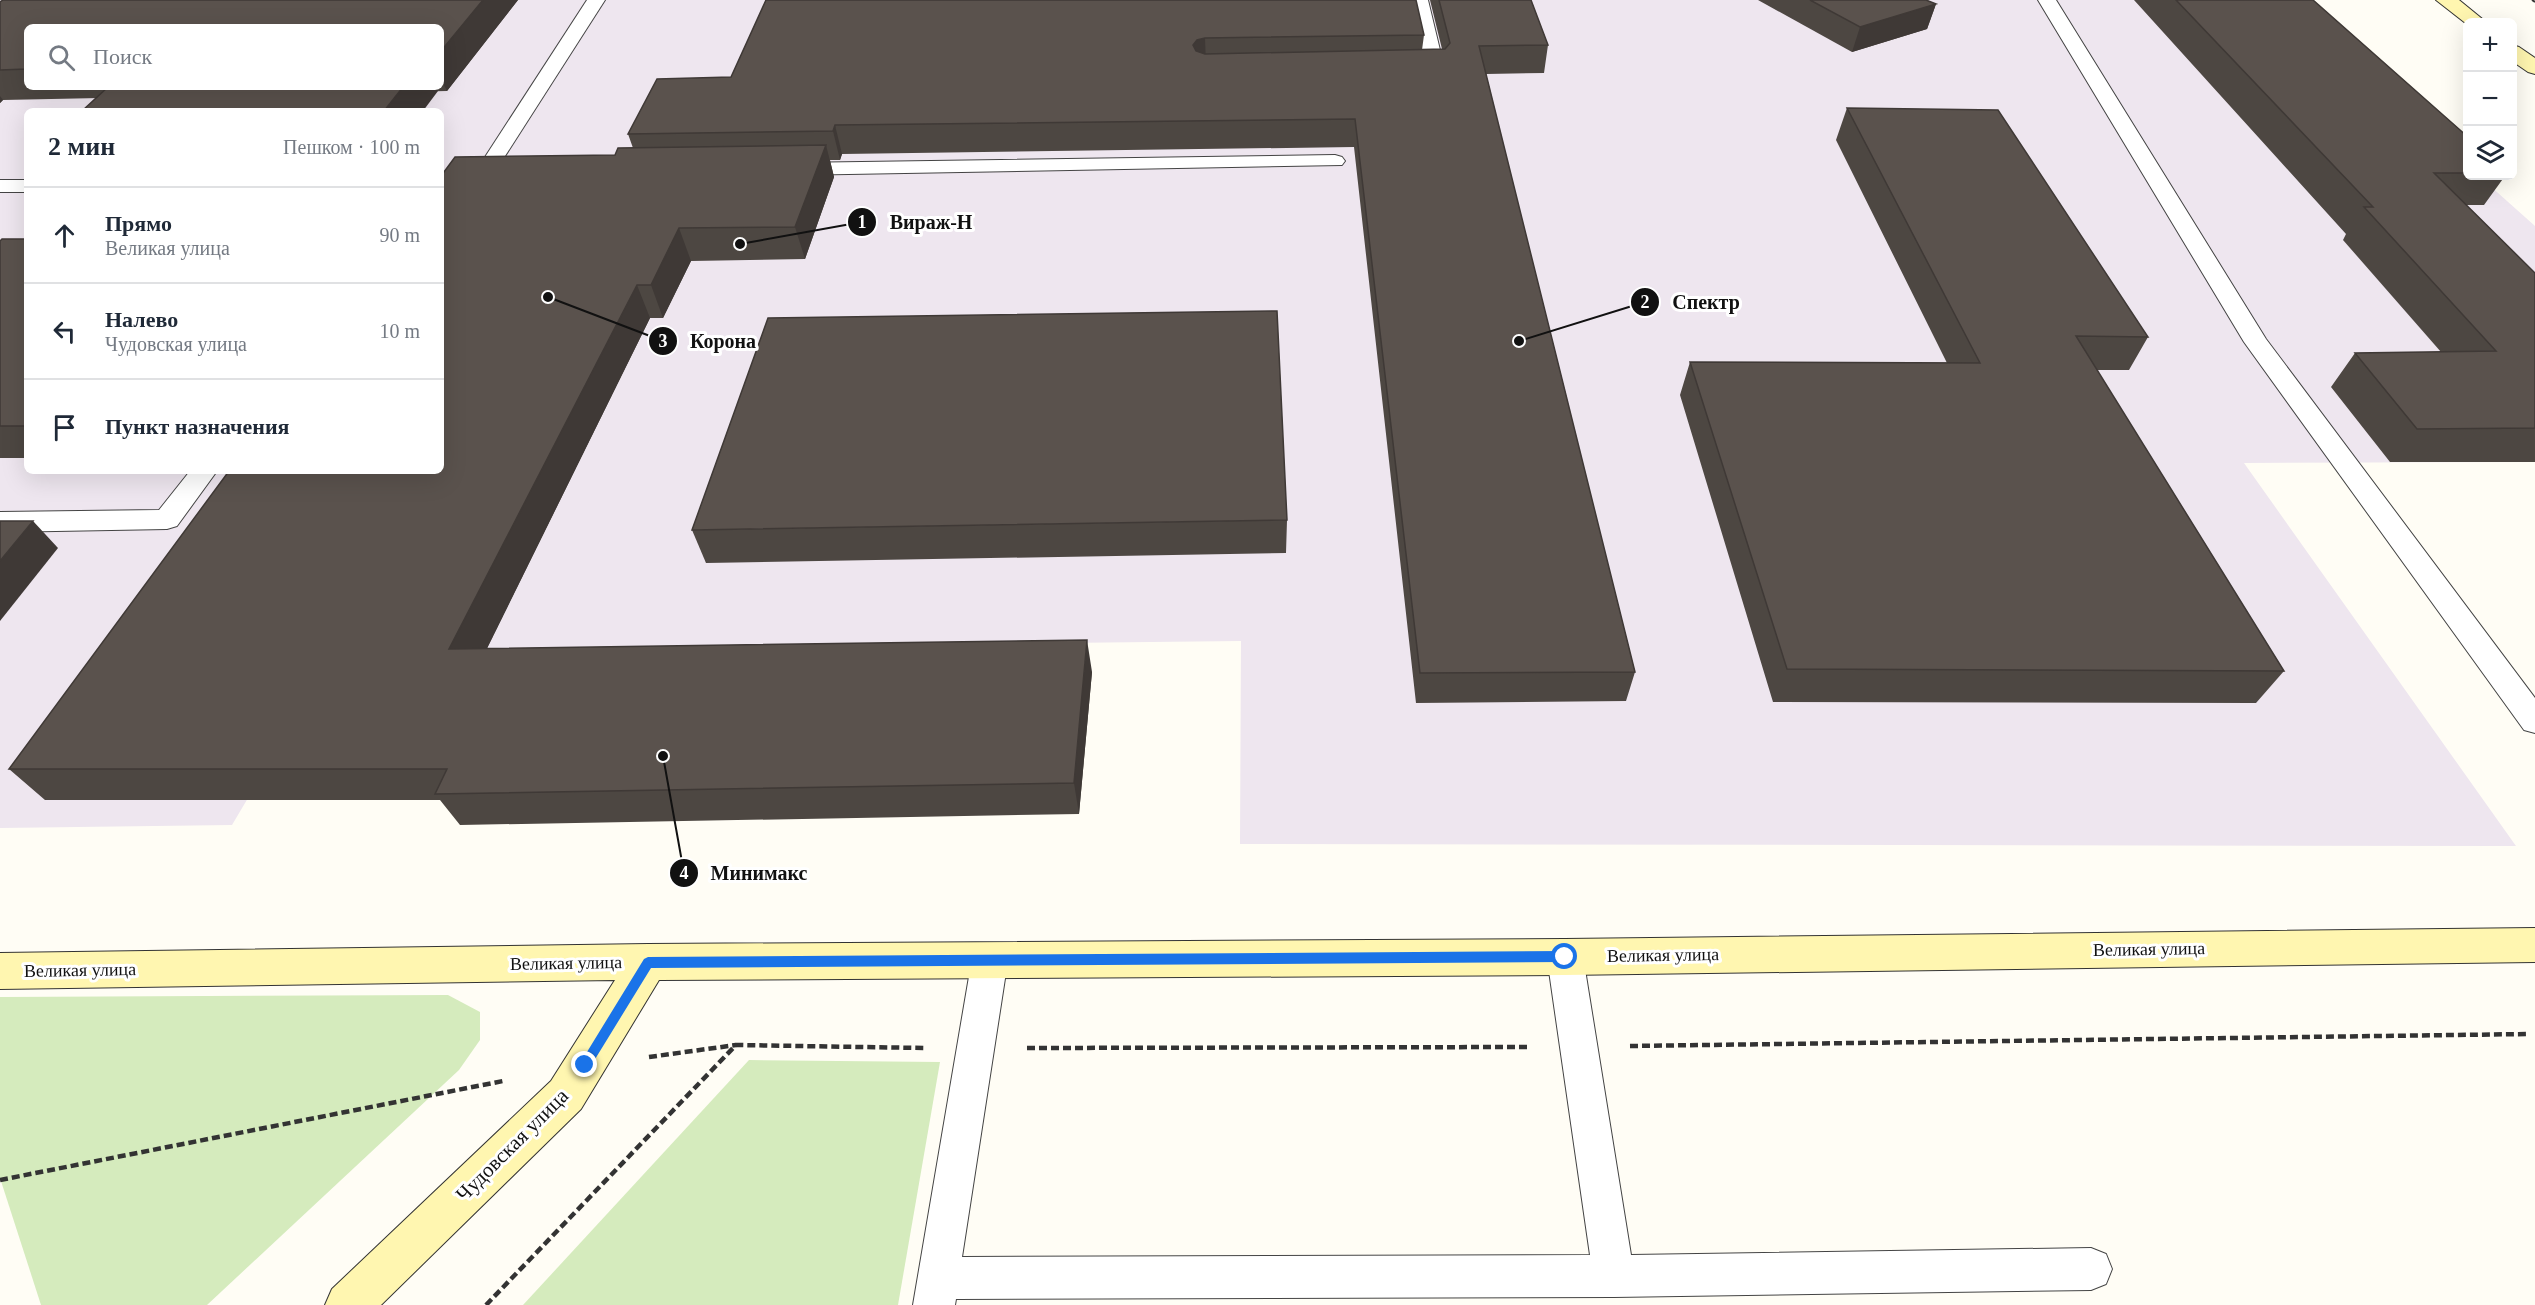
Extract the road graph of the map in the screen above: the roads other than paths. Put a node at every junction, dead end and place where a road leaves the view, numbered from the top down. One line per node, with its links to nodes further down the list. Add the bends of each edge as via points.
1 (596, 0): 11 (lane)
2 (1419, 0): 8 (lane, via 1435,71)
3 (2047, 0): 18 (lane, via 2256,342)
4 (2446, 0): 5 (main road)
5 (2471, 18)
6 (2517, 55): 7 (main road)
7 (2535, 68)
8 (1401, 71)
9 (1335, 161): 10 (lane)
10 (771, 170)
11 (484, 174): 12 (lane); 13 (lane)
12 (508, 174)
13 (462, 176)
14 (0, 186): 15 (lane)
15 (24, 186)
16 (202, 474): 17 (lane, via 168,519)
17 (0, 522)
18 (2535, 721)
19 (2535, 945): 20 (main road, Великая улица)
20 (1565, 957): 21 (main road, Великая улица); 25 (lane)
21 (990, 959): 22 (main road, Великая улица); 26 (lane)
22 (648, 962): 23 (main road, Великая улица); 27 (main road, Чудовская улица, via 566,1095)
23 (0, 971)
24 (2091, 1269): 25 (lane)
25 (1614, 1276): 26 (lane)
26 (936, 1291)
27 (348, 1305)

